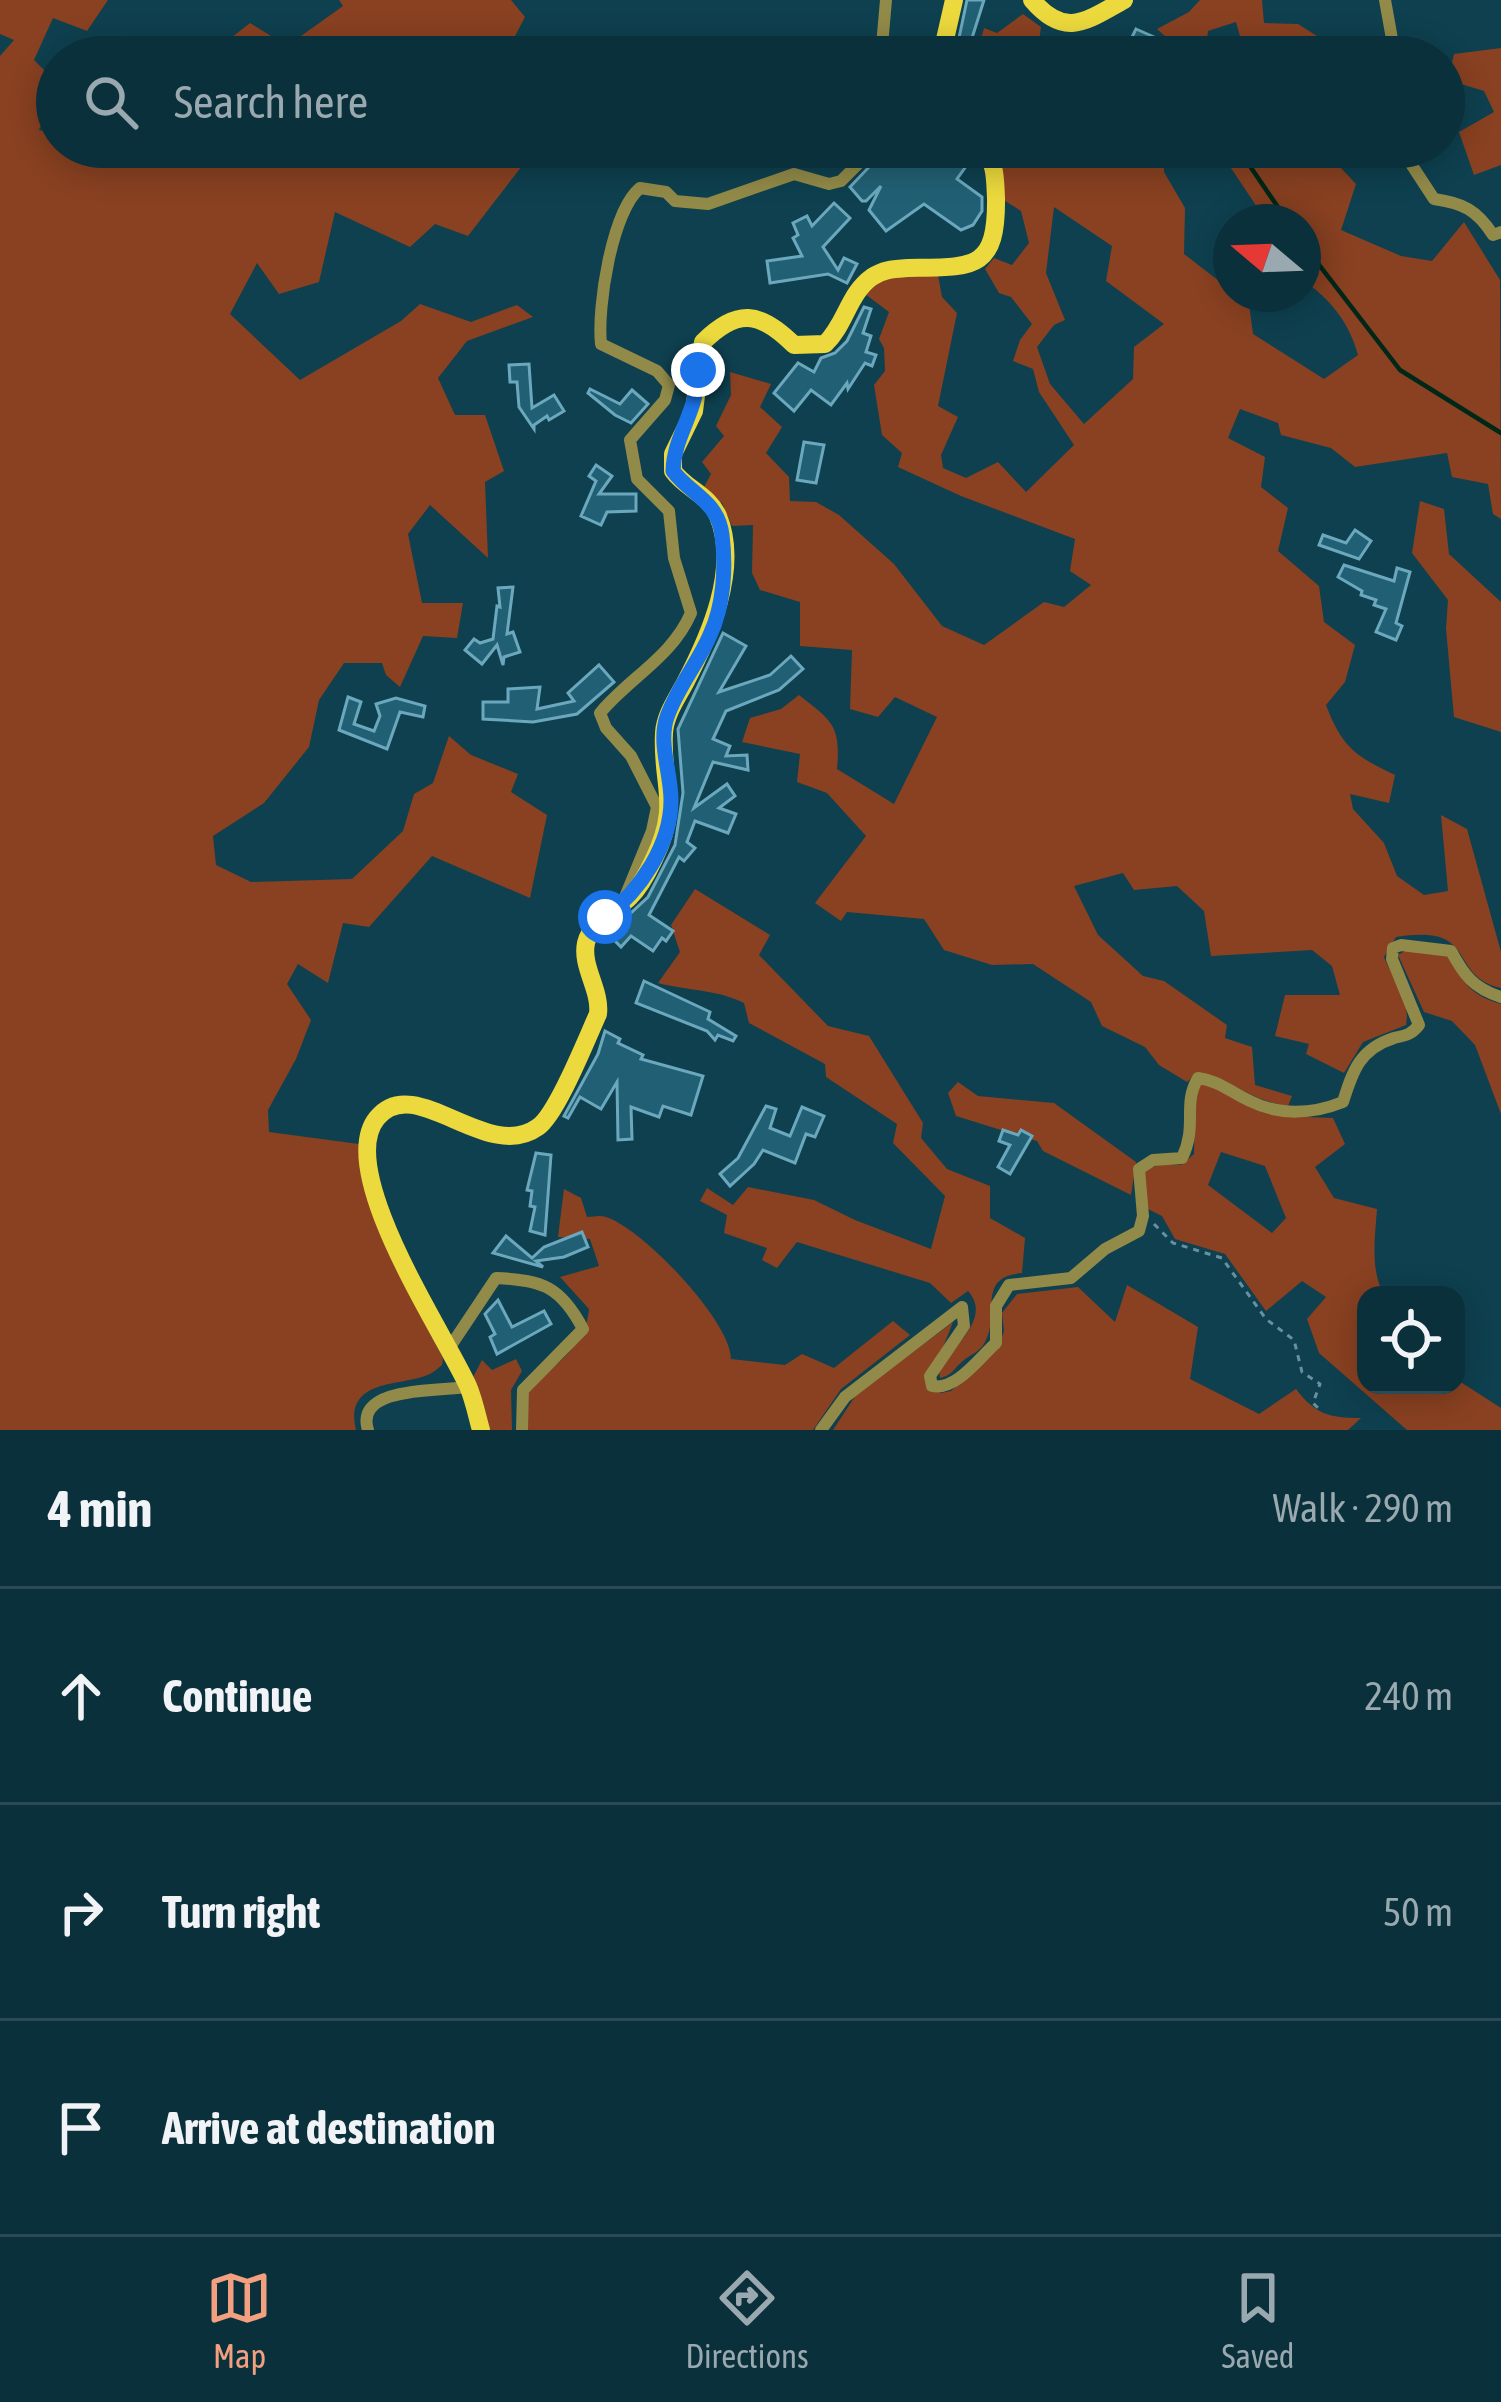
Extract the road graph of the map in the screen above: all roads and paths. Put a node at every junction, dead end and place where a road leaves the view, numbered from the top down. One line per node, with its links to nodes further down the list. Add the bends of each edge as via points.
1 (886, 0): 6 (street)
2 (954, 0): 7 (main road)
3 (1032, 0): 4 (main road, via 1046,16 1074,23)
4 (1124, 0)
5 (1384, 0): 8 (street)
6 (882, 36)
7 (946, 36)
8 (1391, 36)
9 (854, 168): 13 (street, via 829,184 794,175 708,204 640,188 619,218 601,344 657,371 669,386 630,440 632,462 637,479 669,511 691,613 661,659 600,713 657,807)
10 (994, 168): 13 (main road, via 996,235 982,257 885,269 854,295 825,344 794,345 741,316 703,342 694,411 673,471 718,516 721,598 668,715 671,804 656,856)
11 (1414, 168): 12 (street, via 1434,199 1459,202 1493,235)
12 (1501, 232)
13 (622, 904): 16 (main road, via 587,937 598,1014 538,1127 473,1130 404,1104 373,1122 366,1157 374,1191)
14 (1501, 997): 15 (street, via 1466,979 1451,951 1393,948 1417,1016 1412,1033 1364,1052 1343,1102 1320,1111 1280,1112 1198,1078 1182,1158 1139,1169)
15 (1143, 1216): 18 (path, via 1173,1244 1222,1258 1266,1319 1294,1340 1302,1372 1320,1384 1312,1403); 22 (street, via 1139,1231 1071,1278 1009,1286 996,1306 996,1343 953,1384 932,1386 930,1376 964,1326 962,1307 845,1397)
16 (447, 1351): 17 (main road); 21 (street, via 496,1278 533,1280 568,1300 583,1329 523,1390)
17 (468, 1387): 19 (street, via 385,1396 370,1405); 20 (main road)
18 (1322, 1411)
19 (368, 1430)
20 (481, 1430)
21 (522, 1430)
22 (821, 1430)

